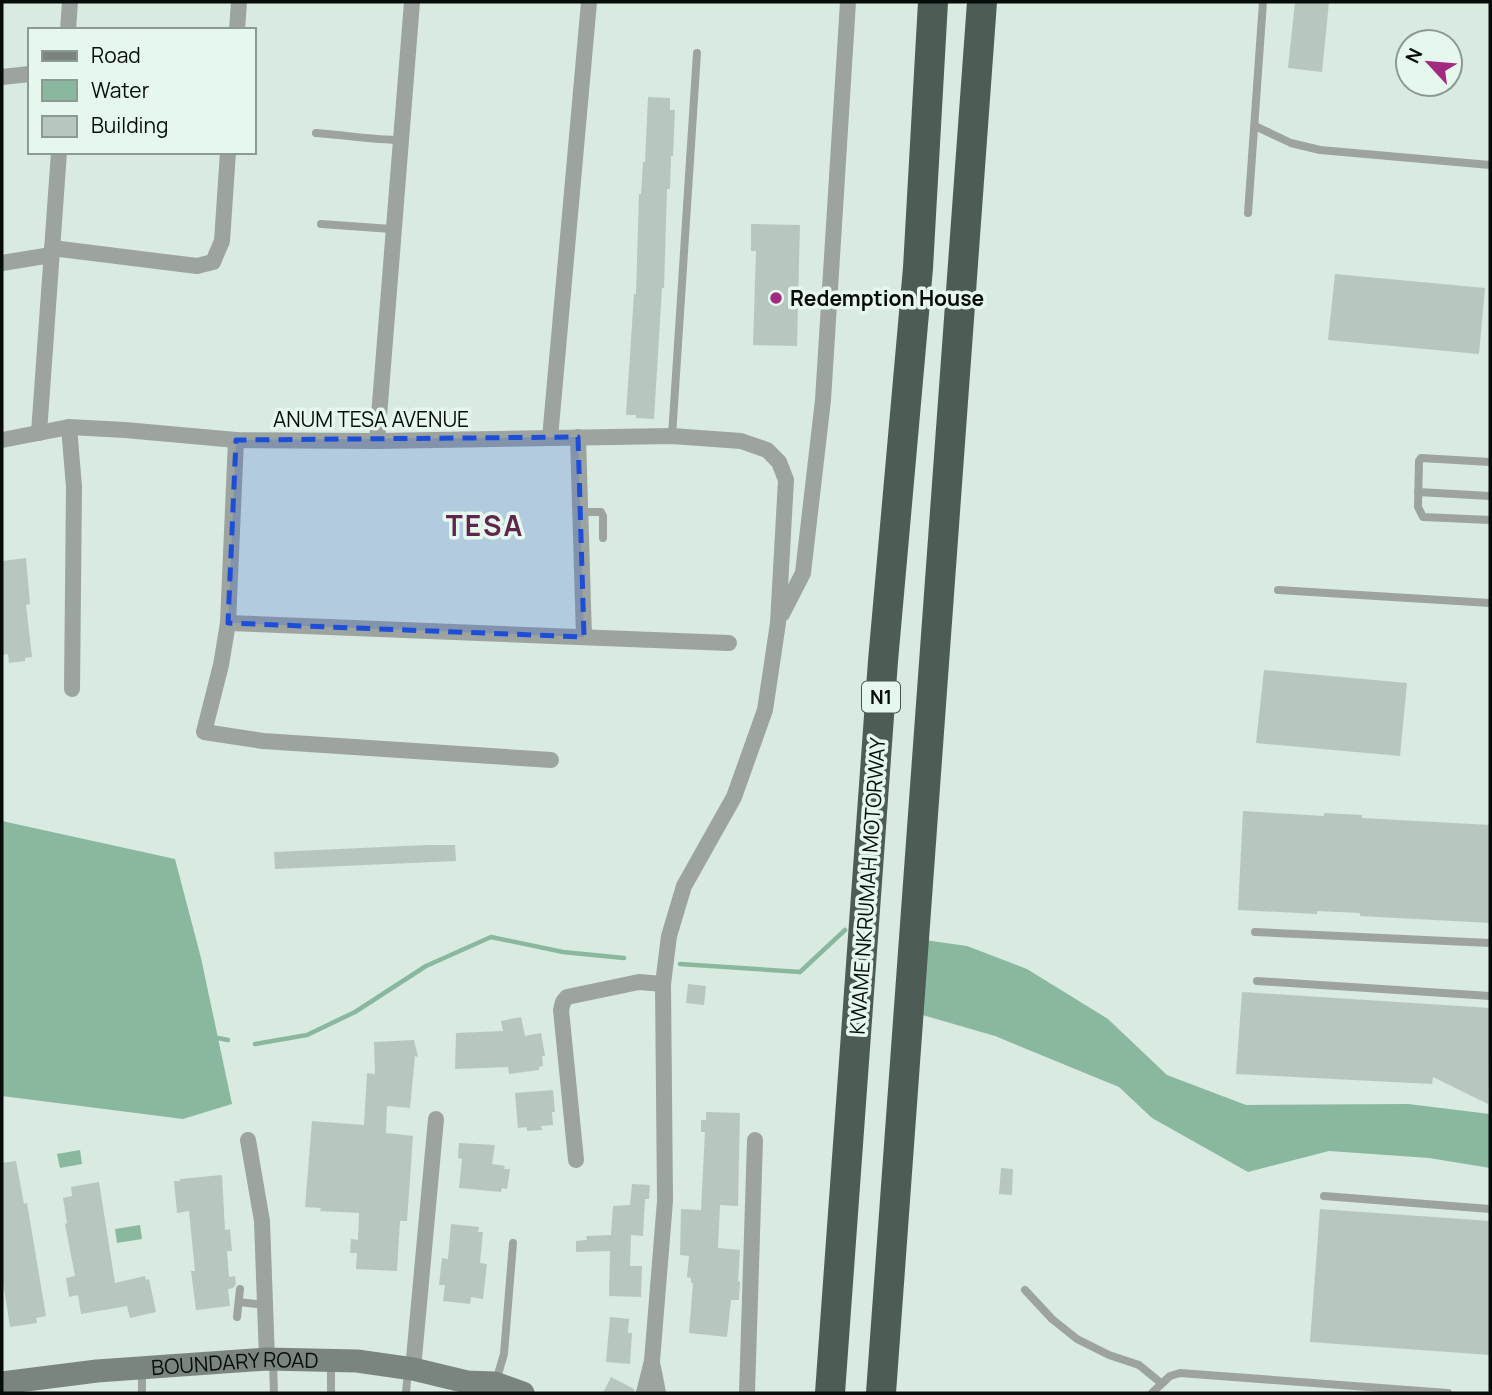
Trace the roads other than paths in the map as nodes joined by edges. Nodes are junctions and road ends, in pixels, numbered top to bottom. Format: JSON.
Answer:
{"nodes":[{"id":1,"x":70,"y":2,"type":"edge"},
{"id":2,"x":239,"y":2,"type":"edge"},
{"id":3,"x":412,"y":2,"type":"edge"},
{"id":4,"x":589,"y":2,"type":"edge"},
{"id":5,"x":848,"y":2,"type":"edge"},
{"id":6,"x":933,"y":2,"type":"edge"},
{"id":7,"x":982,"y":2,"type":"edge"},
{"id":8,"x":1263,"y":2,"type":"edge"},
{"id":9,"x":68,"y":28,"type":"edge"},
{"id":10,"x":237,"y":28,"type":"edge"},
{"id":11,"x":697,"y":53,"type":"dead end"},
{"id":12,"x":28,"y":74,"type":"edge"},
{"id":13,"x":2,"y":77,"type":"edge"},
{"id":14,"x":1255,"y":126,"type":"junction"},
{"id":15,"x":317,"y":133,"type":"dead end"},
{"id":16,"x":402,"y":140,"type":"junction"},
{"id":17,"x":59,"y":154,"type":"edge"},
{"id":18,"x":228,"y":154,"type":"edge"},
{"id":19,"x":1490,"y":166,"type":"edge"},
{"id":20,"x":1248,"y":214,"type":"dead end"},
{"id":21,"x":321,"y":224,"type":"dead end"},
{"id":22,"x":392,"y":229,"type":"junction"},
{"id":23,"x":51,"y":252,"type":"junction"},
{"id":24,"x":2,"y":263,"type":"edge"},
{"id":25,"x":69,"y":428,"type":"junction"},
{"id":26,"x":39,"y":433,"type":"junction"},
{"id":27,"x":672,"y":436,"type":"junction"},
{"id":28,"x":550,"y":438,"type":"junction"},
{"id":29,"x":578,"y":438,"type":"junction"},
{"id":30,"x":2,"y":440,"type":"edge"},
{"id":31,"x":236,"y":440,"type":"junction"},
{"id":32,"x":377,"y":441,"type":"junction"},
{"id":33,"x":1490,"y":462,"type":"edge"},
{"id":34,"x":1418,"y":492,"type":"junction"},
{"id":35,"x":1490,"y":496,"type":"edge"},
{"id":36,"x":581,"y":512,"type":"junction"},
{"id":37,"x":1490,"y":520,"type":"edge"},
{"id":38,"x":603,"y":538,"type":"dead end"},
{"id":39,"x":1278,"y":590,"type":"dead end"},
{"id":40,"x":1490,"y":603,"type":"edge"},
{"id":41,"x":228,"y":623,"type":"junction"},
{"id":42,"x":778,"y":623,"type":"junction"},
{"id":43,"x":584,"y":637,"type":"junction"},
{"id":44,"x":729,"y":643,"type":"dead end"},
{"id":45,"x":72,"y":689,"type":"dead end"},
{"id":46,"x":551,"y":760,"type":"dead end"},
{"id":47,"x":1255,"y":932,"type":"dead end"},
{"id":48,"x":1490,"y":943,"type":"edge"},
{"id":49,"x":1257,"y":981,"type":"dead end"},
{"id":50,"x":663,"y":984,"type":"junction"},
{"id":51,"x":1490,"y":996,"type":"edge"},
{"id":52,"x":436,"y":1119,"type":"dead end"},
{"id":53,"x":248,"y":1140,"type":"dead end"},
{"id":54,"x":755,"y":1140,"type":"dead end"},
{"id":55,"x":576,"y":1160,"type":"dead end"},
{"id":56,"x":1324,"y":1196,"type":"dead end"},
{"id":57,"x":1490,"y":1209,"type":"edge"},
{"id":58,"x":513,"y":1243,"type":"dead end"},
{"id":59,"x":240,"y":1289,"type":"dead end"},
{"id":60,"x":1025,"y":1290,"type":"dead end"},
{"id":61,"x":239,"y":1302,"type":"junction"},
{"id":62,"x":265,"y":1305,"type":"junction"},
{"id":63,"x":237,"y":1317,"type":"dead end"},
{"id":64,"x":270,"y":1359,"type":"junction"},
{"id":65,"x":331,"y":1360,"type":"junction"},
{"id":66,"x":652,"y":1361,"type":"junction"},
{"id":67,"x":411,"y":1368,"type":"junction"},
{"id":68,"x":142,"y":1369,"type":"junction"},
{"id":69,"x":2,"y":1383,"type":"edge"},
{"id":70,"x":1161,"y":1383,"type":"junction"},
{"id":71,"x":482,"y":1386,"type":"edge"},
{"id":72,"x":142,"y":1393,"type":"edge"},
{"id":73,"x":274,"y":1393,"type":"edge"},
{"id":74,"x":331,"y":1393,"type":"edge"},
{"id":75,"x":406,"y":1393,"type":"edge"},
{"id":76,"x":523,"y":1393,"type":"edge"},
{"id":77,"x":644,"y":1393,"type":"edge"},
{"id":78,"x":658,"y":1393,"type":"edge"},
{"id":79,"x":747,"y":1393,"type":"edge"},
{"id":80,"x":831,"y":1393,"type":"edge"},
{"id":81,"x":881,"y":1393,"type":"edge"},
{"id":82,"x":1152,"y":1393,"type":"edge"},
{"id":83,"x":1448,"y":1393,"type":"edge"}],
"edges":[{"from":1,"to":9,"type":"street"},
{"from":2,"to":10,"type":"street"},
{"from":3,"to":16,"type":"street"},
{"from":4,"to":28,"type":"street"},
{"from":5,"to":42,"type":"street"},
{"from":6,"to":80,"type":"highway","name":"KWAME NKRUMAH MOTORWAY","number":"N1"},
{"from":7,"to":81,"type":"highway","number":"N1"},
{"from":8,"to":14,"type":"lane"},
{"from":11,"to":27,"type":"lane"},
{"from":12,"to":13,"type":"street"},
{"from":14,"to":19,"type":"lane"},
{"from":14,"to":20,"type":"lane"},
{"from":15,"to":16,"type":"lane"},
{"from":16,"to":22,"type":"street"},
{"from":17,"to":23,"type":"street"},
{"from":18,"to":23,"type":"street"},
{"from":21,"to":22,"type":"lane"},
{"from":22,"to":32,"type":"street"},
{"from":23,"to":24,"type":"street"},
{"from":23,"to":26,"type":"street"},
{"from":25,"to":26,"type":"street","name":"ANUM TESA AVENUE"},
{"from":25,"to":31,"type":"street","name":"ANUM TESA AVENUE"},
{"from":25,"to":45,"type":"street"},
{"from":26,"to":30,"type":"street","name":"ANUM TESA AVENUE"},
{"from":27,"to":29,"type":"street","name":"ANUM TESA AVENUE"},
{"from":27,"to":42,"type":"street","name":"ANUM TESA AVENUE"},
{"from":28,"to":29,"type":"street","name":"ANUM TESA AVENUE"},
{"from":28,"to":32,"type":"street","name":"ANUM TESA AVENUE"},
{"from":29,"to":36,"type":"street"},
{"from":31,"to":32,"type":"street","name":"ANUM TESA AVENUE"},
{"from":31,"to":41,"type":"street"},
{"from":33,"to":34,"type":"lane"},
{"from":34,"to":35,"type":"lane"},
{"from":34,"to":37,"type":"lane"},
{"from":36,"to":38,"type":"lane"},
{"from":36,"to":43,"type":"street"},
{"from":39,"to":40,"type":"lane"},
{"from":41,"to":43,"type":"street"},
{"from":41,"to":46,"type":"street"},
{"from":42,"to":50,"type":"street"},
{"from":43,"to":44,"type":"street"},
{"from":47,"to":48,"type":"lane"},
{"from":49,"to":51,"type":"lane"},
{"from":50,"to":55,"type":"street"},
{"from":50,"to":66,"type":"street"},
{"from":52,"to":67,"type":"street"},
{"from":53,"to":62,"type":"street"},
{"from":54,"to":79,"type":"street"},
{"from":56,"to":57,"type":"lane"},
{"from":58,"to":71,"type":"lane"},
{"from":59,"to":61,"type":"lane"},
{"from":60,"to":70,"type":"lane"},
{"from":61,"to":62,"type":"lane"},
{"from":61,"to":63,"type":"lane"},
{"from":62,"to":64,"type":"street"},
{"from":64,"to":65,"type":"main road","name":"BOUNDARY ROAD"},
{"from":64,"to":68,"type":"main road","name":"BOUNDARY ROAD"},
{"from":64,"to":73,"type":"lane"},
{"from":65,"to":67,"type":"main road","name":"BOUNDARY ROAD"},
{"from":65,"to":74,"type":"lane"},
{"from":66,"to":77,"type":"street"},
{"from":66,"to":78,"type":"street"},
{"from":67,"to":71,"type":"main road","name":"BOUNDARY ROAD"},
{"from":67,"to":75,"type":"lane"},
{"from":68,"to":69,"type":"main road","name":"BOUNDARY ROAD"},
{"from":68,"to":72,"type":"lane"},
{"from":70,"to":82,"type":"lane"},
{"from":70,"to":83,"type":"lane"},
{"from":71,"to":76,"type":"main road","name":"BOUNDARY ROAD"}]}
